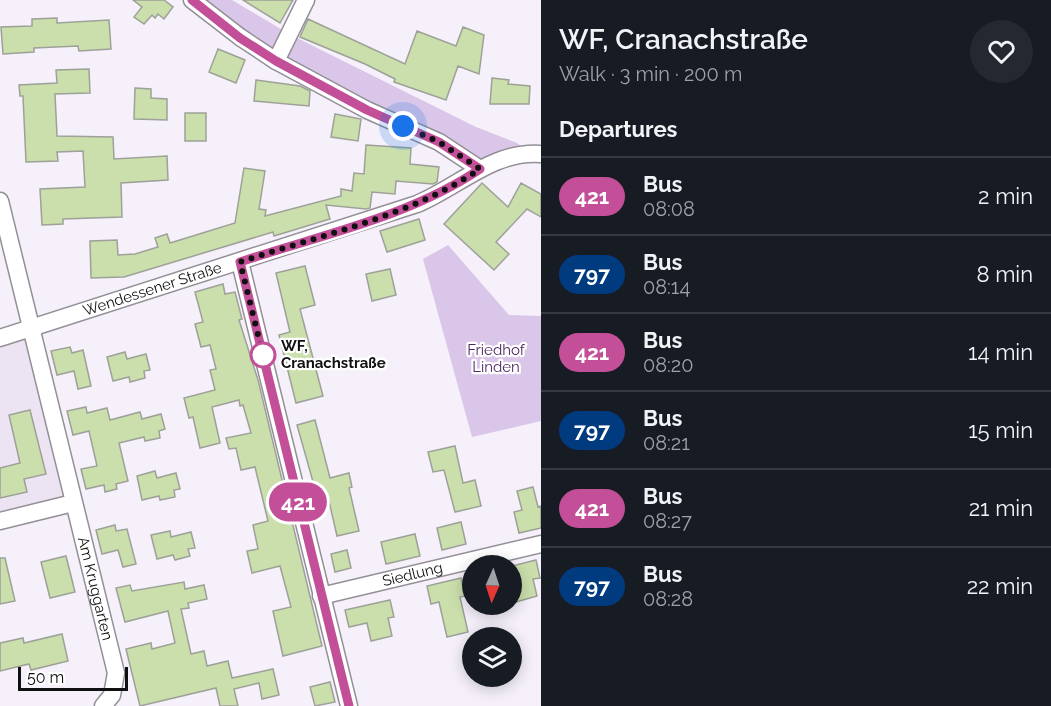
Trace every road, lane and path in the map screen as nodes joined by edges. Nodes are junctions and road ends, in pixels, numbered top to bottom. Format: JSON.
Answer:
{"nodes":[{"id":1,"x":192,"y":0,"type":"edge"},
{"id":2,"x":306,"y":0,"type":"edge"},
{"id":3,"x":276,"y":61,"type":"junction"},
{"id":4,"x":541,"y":154,"type":"edge"},
{"id":5,"x":480,"y":169,"type":"junction"},
{"id":6,"x":0,"y":201,"type":"edge"},
{"id":7,"x":240,"y":262,"type":"junction"},
{"id":8,"x":32,"y":327,"type":"junction"},
{"id":9,"x":0,"y":338,"type":"edge"},
{"id":10,"x":74,"y":503,"type":"junction"},
{"id":11,"x":0,"y":521,"type":"edge"},
{"id":12,"x":541,"y":544,"type":"edge"},
{"id":13,"x":321,"y":596,"type":"junction"},
{"id":14,"x":103,"y":706,"type":"edge"},
{"id":15,"x":349,"y":706,"type":"edge"}],
"edges":[{"from":1,"to":3,"type":"street"},
{"from":2,"to":3,"type":"street"},
{"from":3,"to":5,"type":"street"},
{"from":4,"to":5,"type":"street","name":"Wendessener Straße"},
{"from":5,"to":7,"type":"street","name":"Wendessener Straße"},
{"from":6,"to":8,"type":"street","name":"Am Kruggarten"},
{"from":7,"to":8,"type":"street","name":"Wendessener Straße"},
{"from":7,"to":13,"type":"street"},
{"from":8,"to":9,"type":"street","name":"Wendessener Straße"},
{"from":8,"to":10,"type":"street","name":"Am Kruggarten"},
{"from":10,"to":11,"type":"street"},
{"from":10,"to":14,"type":"street","name":"Am Kruggarten"},
{"from":12,"to":13,"type":"street","name":"Siedlung"},
{"from":13,"to":15,"type":"street"}]}
